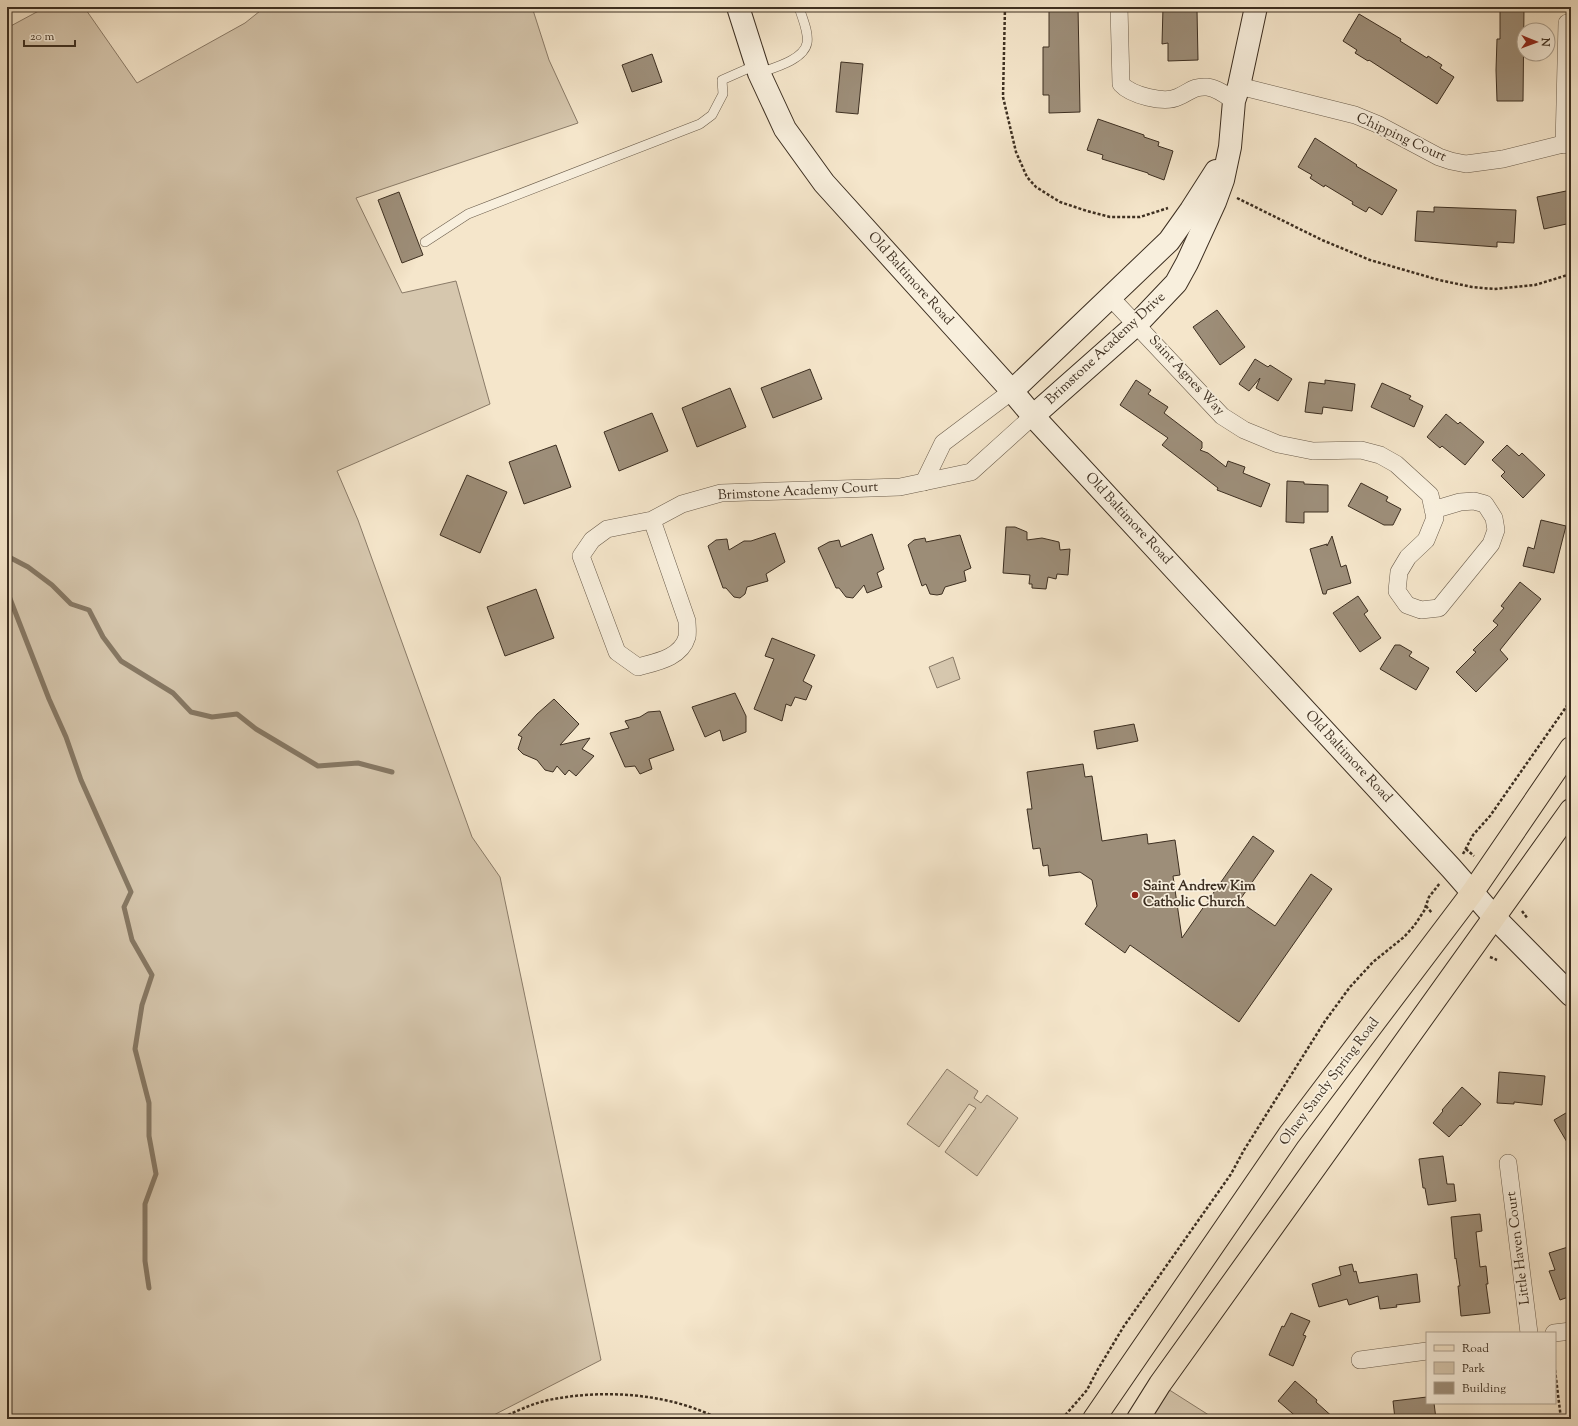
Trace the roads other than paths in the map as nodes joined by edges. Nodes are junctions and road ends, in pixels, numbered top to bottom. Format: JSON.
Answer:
{"nodes":[{"id":1,"x":738,"y":7,"type":"edge"},
{"id":2,"x":799,"y":7,"type":"edge"},
{"id":3,"x":1119,"y":7,"type":"edge"},
{"id":4,"x":1256,"y":7,"type":"edge"},
{"id":5,"x":1571,"y":23,"type":"edge"},
{"id":6,"x":758,"y":69,"type":"junction"},
{"id":7,"x":1236,"y":94,"type":"junction"},
{"id":8,"x":1567,"y":143,"type":"edge"},
{"id":9,"x":1230,"y":147,"type":"junction"},
{"id":10,"x":425,"y":242,"type":"dead end"},
{"id":11,"x":1111,"y":298,"type":"junction"},
{"id":12,"x":1137,"y":324,"type":"junction"},
{"id":13,"x":1012,"y":391,"type":"junction"},
{"id":14,"x":1033,"y":416,"type":"junction"},
{"id":15,"x":924,"y":482,"type":"junction"},
{"id":16,"x":1433,"y":510,"type":"junction"},
{"id":17,"x":652,"y":520,"type":"junction"},
{"id":18,"x":1571,"y":748,"type":"edge"},
{"id":19,"x":1571,"y":810,"type":"edge"},
{"id":20,"x":1472,"y":893,"type":"junction"},
{"id":21,"x":1494,"y":917,"type":"junction"},
{"id":22,"x":1571,"y":995,"type":"edge"},
{"id":23,"x":1508,"y":1163,"type":"dead end"},
{"id":24,"x":1571,"y":1331,"type":"edge"},
{"id":25,"x":1529,"y":1332,"type":"edge"},
{"id":26,"x":1556,"y":1333,"type":"edge"},
{"id":27,"x":1426,"y":1351,"type":"edge"},
{"id":28,"x":1360,"y":1360,"type":"dead end"},
{"id":29,"x":1094,"y":1419,"type":"edge"},
{"id":30,"x":1138,"y":1419,"type":"edge"}],
"edges":[{"from":1,"to":6,"type":"street","name":"Old Baltimore Road"},
{"from":2,"to":6,"type":"lane"},
{"from":3,"to":7,"type":"street","name":"Chipping Court"},
{"from":4,"to":7,"type":"street","name":"Brimstone Academy Drive"},
{"from":5,"to":8,"type":"street","name":"Chipping Court"},
{"from":6,"to":10,"type":"lane"},
{"from":6,"to":13,"type":"street","name":"Old Baltimore Road"},
{"from":7,"to":8,"type":"street","name":"Chipping Court"},
{"from":7,"to":9,"type":"street","name":"Brimstone Academy Drive"},
{"from":9,"to":11,"type":"street","name":"Brimstone Academy Drive"},
{"from":9,"to":12,"type":"street","name":"Brimstone Academy Drive"},
{"from":11,"to":12,"type":"street","name":"Saint Agnes Way"},
{"from":11,"to":13,"type":"street","name":"Brimstone Academy Drive"},
{"from":12,"to":14,"type":"street","name":"Brimstone Academy Drive"},
{"from":12,"to":16,"type":"street","name":"Saint Agnes Way"},
{"from":13,"to":14,"type":"street","name":"Old Baltimore Road"},
{"from":13,"to":15,"type":"street"},
{"from":14,"to":15,"type":"street","name":"Brimstone Academy Court"},
{"from":14,"to":20,"type":"street","name":"Old Baltimore Road"},
{"from":15,"to":17,"type":"street","name":"Brimstone Academy Court"},
{"from":16,"to":16,"type":"street","name":"Saint Agnes Way"},
{"from":17,"to":17,"type":"street","name":"Brimstone Academy Court"},
{"from":18,"to":20,"type":"main road","name":"Olney Sandy Spring Road"},
{"from":19,"to":21,"type":"main road"},
{"from":20,"to":21,"type":"street","name":"Old Baltimore Road"},
{"from":20,"to":29,"type":"main road","name":"Olney Sandy Spring Road"},
{"from":21,"to":22,"type":"street","name":"Old Baltimore Road"},
{"from":21,"to":30,"type":"main road"},
{"from":23,"to":25,"type":"street","name":"Little Haven Court"},
{"from":24,"to":26,"type":"street"},
{"from":27,"to":28,"type":"street"}]}
